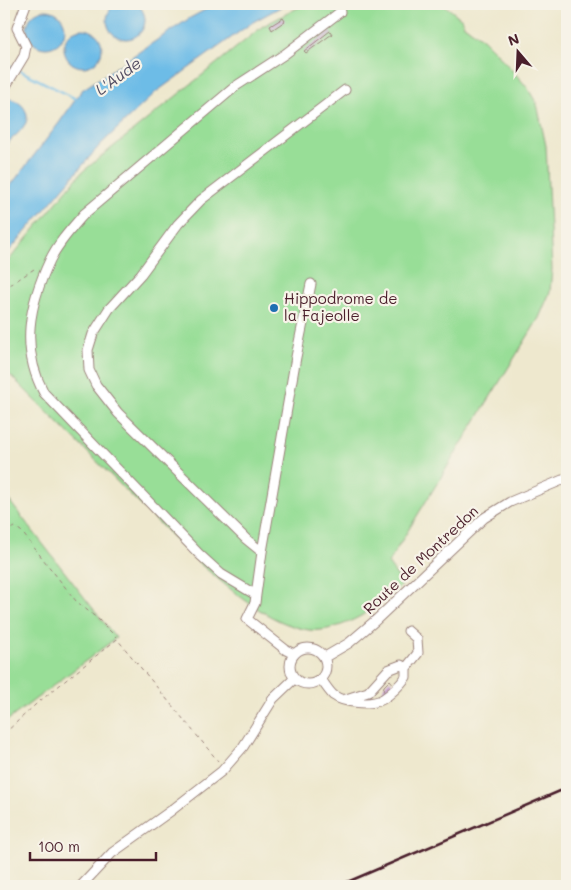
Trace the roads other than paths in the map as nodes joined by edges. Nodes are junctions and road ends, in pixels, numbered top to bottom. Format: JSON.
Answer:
{"nodes":[{"id":1,"x":26,"y":4,"type":"edge"},
{"id":2,"x":340,"y":12,"type":"road end"},
{"id":3,"x":5,"y":87,"type":"edge"},
{"id":4,"x":345,"y":90,"type":"dead end"},
{"id":5,"x":311,"y":284,"type":"dead end"},
{"id":6,"x":567,"y":478,"type":"edge"},
{"id":7,"x":262,"y":552,"type":"junction"},
{"id":8,"x":256,"y":595,"type":"junction"},
{"id":9,"x":408,"y":631,"type":"dead end"},
{"id":10,"x":294,"y":654,"type":"junction"},
{"id":11,"x":325,"y":657,"type":"junction"},
{"id":12,"x":406,"y":668,"type":"junction"},
{"id":13,"x":295,"y":678,"type":"junction"},
{"id":14,"x":321,"y":679,"type":"junction"},
{"id":15,"x":346,"y":699,"type":"junction"},
{"id":16,"x":81,"y":886,"type":"edge"}],
"edges":[{"from":1,"to":3,"type":"street"},
{"from":2,"to":8,"type":"street"},
{"from":4,"to":7,"type":"street"},
{"from":5,"to":7,"type":"street"},
{"from":6,"to":11,"type":"street","name":"Route de Montredon"},
{"from":7,"to":8,"type":"street"},
{"from":8,"to":10,"type":"street"},
{"from":9,"to":12,"type":"street"},
{"from":10,"to":11,"type":"street"},
{"from":10,"to":13,"type":"street"},
{"from":11,"to":14,"type":"street"},
{"from":12,"to":15,"type":"street"},
{"from":12,"to":15,"type":"street"},
{"from":13,"to":14,"type":"street"},
{"from":13,"to":16,"type":"street"},
{"from":14,"to":15,"type":"street"}]}
